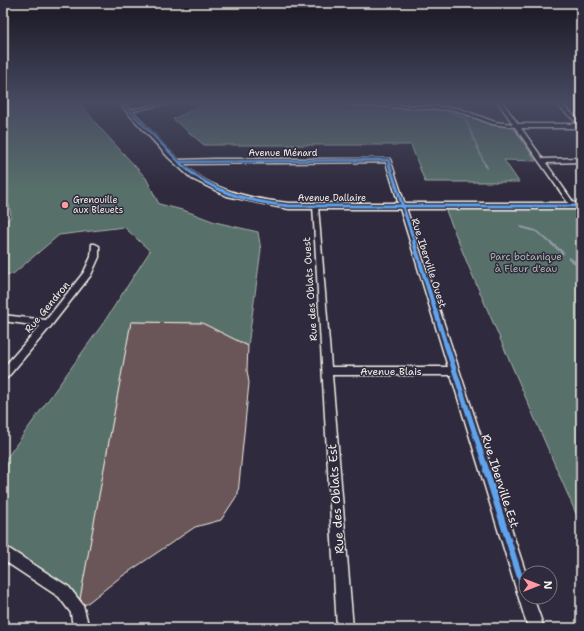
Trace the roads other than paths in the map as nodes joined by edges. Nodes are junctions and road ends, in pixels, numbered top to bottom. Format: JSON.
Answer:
{"nodes":[{"id":1,"x":149,"y":131,"type":"edge"},
{"id":2,"x":522,"y":131,"type":"edge"},
{"id":3,"x":388,"y":160,"type":"joint"},
{"id":4,"x":581,"y":160,"type":"edge"},
{"id":5,"x":542,"y":161,"type":"junction"},
{"id":6,"x":179,"y":162,"type":"junction"},
{"id":7,"x":315,"y":206,"type":"junction"},
{"id":8,"x":403,"y":206,"type":"junction"},
{"id":9,"x":577,"y":206,"type":"edge"},
{"id":10,"x":95,"y":246,"type":"dead end"},
{"id":11,"x":3,"y":318,"type":"edge"},
{"id":12,"x":48,"y":324,"type":"junction"},
{"id":13,"x":327,"y":371,"type":"junction"},
{"id":14,"x":455,"y":371,"type":"junction"},
{"id":15,"x":3,"y":375,"type":"edge"},
{"id":16,"x":3,"y":552,"type":"edge"},
{"id":17,"x":518,"y":572,"type":"edge"},
{"id":18,"x":529,"y":605,"type":"edge"},
{"id":19,"x":81,"y":628,"type":"edge"},
{"id":20,"x":345,"y":628,"type":"edge"},
{"id":21,"x":536,"y":628,"type":"edge"}],
"edges":[{"from":1,"to":6,"type":"street","name":"Avenue Dallaire"},
{"from":2,"to":5,"type":"street"},
{"from":3,"to":6,"type":"street","name":"Avenue Ménard"},
{"from":3,"to":8,"type":"street","name":"Rue Iberville Ouest"},
{"from":4,"to":5,"type":"street"},
{"from":5,"to":9,"type":"street"},
{"from":6,"to":7,"type":"street","name":"Avenue Dallaire"},
{"from":7,"to":8,"type":"street","name":"Avenue Dallaire"},
{"from":7,"to":13,"type":"street","name":"Rue des Oblats Ouest"},
{"from":8,"to":9,"type":"street","name":"Avenue Dallaire"},
{"from":8,"to":14,"type":"street","name":"Rue Iberville Ouest"},
{"from":10,"to":12,"type":"street","name":"Rue Gendron"},
{"from":11,"to":12,"type":"street"},
{"from":12,"to":15,"type":"street","name":"Rue Gendron"},
{"from":13,"to":14,"type":"street","name":"Avenue Blais"},
{"from":13,"to":20,"type":"street","name":"Rue des Oblats Est"},
{"from":14,"to":17,"type":"street","name":"Rue Iberville Est"},
{"from":16,"to":19,"type":"street"},
{"from":18,"to":21,"type":"street","name":"Rue Iberville Est"}]}
